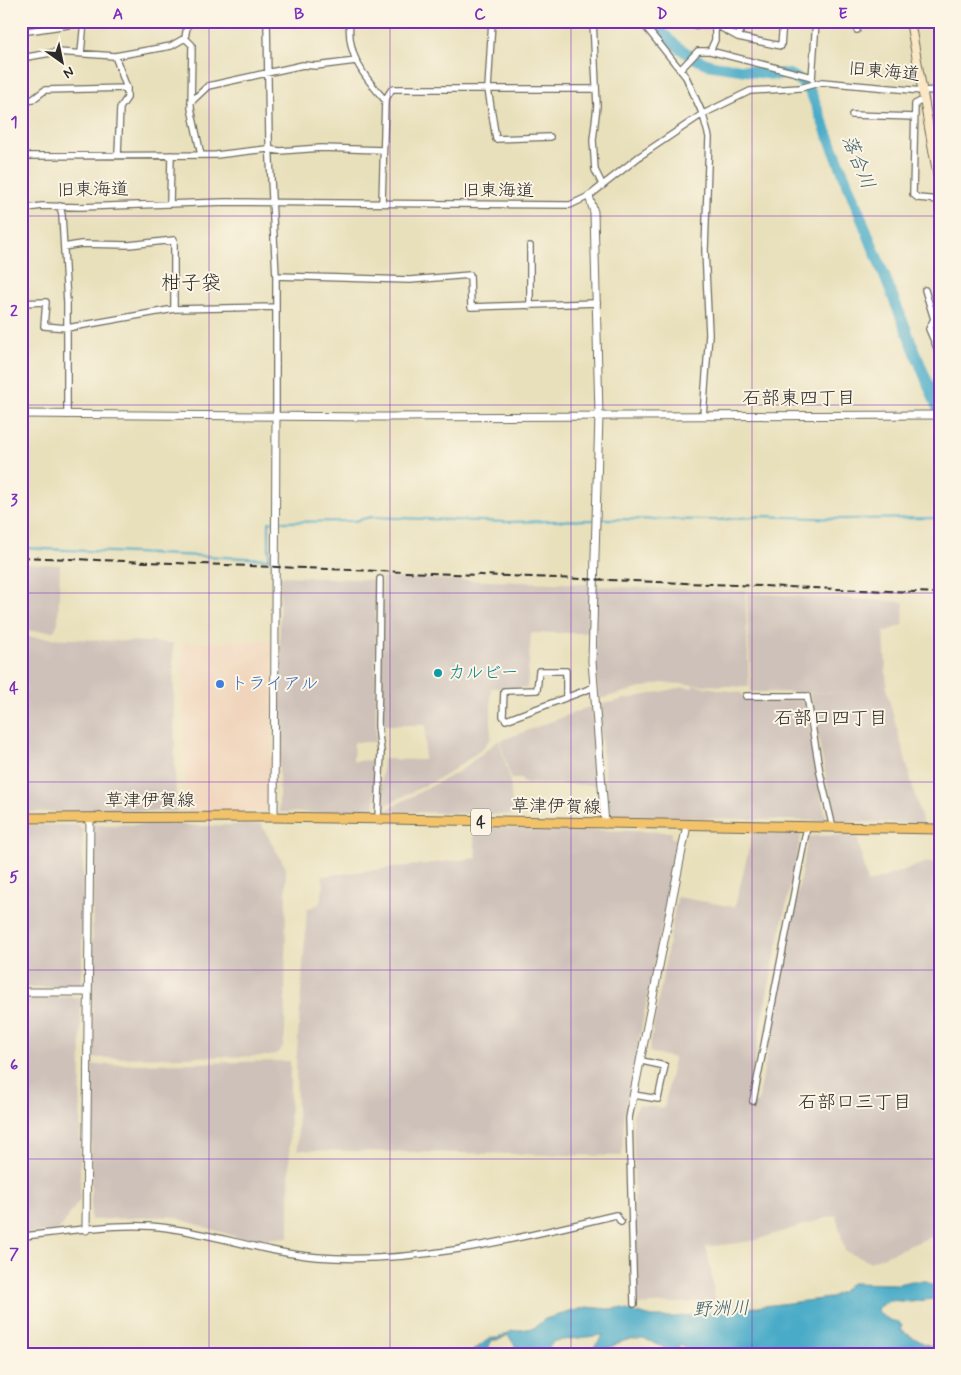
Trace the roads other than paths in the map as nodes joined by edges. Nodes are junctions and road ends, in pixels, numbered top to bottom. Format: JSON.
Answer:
{"nodes":[{"id":1,"x":95,"y":21,"type":"edge"},
{"id":2,"x":188,"y":21,"type":"edge"},
{"id":3,"x":267,"y":21,"type":"edge"},
{"id":4,"x":350,"y":21,"type":"edge"},
{"id":5,"x":492,"y":21,"type":"edge"},
{"id":6,"x":593,"y":21,"type":"edge"},
{"id":7,"x":641,"y":21,"type":"edge"},
{"id":8,"x":676,"y":21,"type":"edge"},
{"id":9,"x":744,"y":21,"type":"edge"},
{"id":10,"x":783,"y":21,"type":"edge"},
{"id":11,"x":802,"y":21,"type":"edge"},
{"id":12,"x":858,"y":21,"type":"edge"},
{"id":13,"x":910,"y":21,"type":"edge"},
{"id":14,"x":933,"y":21,"type":"edge"},
{"id":15,"x":84,"y":22,"type":"edge"},
{"id":16,"x":816,"y":22,"type":"edge"},
{"id":17,"x":940,"y":22,"type":"edge"},
{"id":18,"x":716,"y":24,"type":"edge"},
{"id":19,"x":857,"y":30,"type":"dead end"},
{"id":20,"x":21,"y":32,"type":"edge"},
{"id":21,"x":738,"y":37,"type":"junction"},
{"id":22,"x":185,"y":38,"type":"junction"},
{"id":23,"x":710,"y":51,"type":"junction"},
{"id":24,"x":81,"y":54,"type":"junction"},
{"id":25,"x":115,"y":56,"type":"junction"},
{"id":26,"x":21,"y":58,"type":"edge"},
{"id":27,"x":356,"y":61,"type":"junction"},
{"id":28,"x":681,"y":69,"type":"junction"},
{"id":29,"x":269,"y":71,"type":"junction"},
{"id":30,"x":812,"y":77,"type":"junction"},
{"id":31,"x":813,"y":84,"type":"junction"},
{"id":32,"x":127,"y":88,"type":"junction"},
{"id":33,"x":488,"y":89,"type":"junction"},
{"id":34,"x":595,"y":89,"type":"junction"},
{"id":35,"x":940,"y":90,"type":"edge"},
{"id":36,"x":922,"y":91,"type":"junction"},
{"id":37,"x":385,"y":100,"type":"junction"},
{"id":38,"x":923,"y":100,"type":"junction"},
{"id":39,"x":21,"y":102,"type":"edge"},
{"id":40,"x":191,"y":102,"type":"junction"},
{"id":41,"x":703,"y":115,"type":"junction"},
{"id":42,"x":852,"y":115,"type":"dead end"},
{"id":43,"x":914,"y":117,"type":"junction"},
{"id":44,"x":550,"y":137,"type":"dead end"},
{"id":45,"x":269,"y":149,"type":"junction"},
{"id":46,"x":382,"y":150,"type":"junction"},
{"id":47,"x":118,"y":154,"type":"junction"},
{"id":48,"x":171,"y":155,"type":"junction"},
{"id":49,"x":21,"y":156,"type":"edge"},
{"id":50,"x":201,"y":156,"type":"junction"},
{"id":51,"x":602,"y":184,"type":"junction"},
{"id":52,"x":940,"y":189,"type":"edge"},
{"id":53,"x":589,"y":196,"type":"junction"},
{"id":54,"x":940,"y":200,"type":"edge"},
{"id":55,"x":273,"y":202,"type":"junction"},
{"id":56,"x":382,"y":203,"type":"junction"},
{"id":57,"x":170,"y":204,"type":"junction"},
{"id":58,"x":60,"y":206,"type":"junction"},
{"id":59,"x":21,"y":209,"type":"edge"},
{"id":60,"x":530,"y":246,"type":"dead end"},
{"id":61,"x":64,"y":247,"type":"junction"},
{"id":62,"x":276,"y":276,"type":"junction"},
{"id":63,"x":925,"y":290,"type":"dead end"},
{"id":64,"x":21,"y":303,"type":"edge"},
{"id":65,"x":597,"y":303,"type":"junction"},
{"id":66,"x":530,"y":306,"type":"junction"},
{"id":67,"x":276,"y":307,"type":"junction"},
{"id":68,"x":174,"y":308,"type":"junction"},
{"id":69,"x":67,"y":328,"type":"junction"},
{"id":70,"x":940,"y":355,"type":"edge"},
{"id":71,"x":21,"y":414,"type":"edge"},
{"id":72,"x":67,"y":415,"type":"junction"},
{"id":73,"x":599,"y":415,"type":"junction"},
{"id":74,"x":937,"y":415,"type":"edge"},
{"id":75,"x":276,"y":416,"type":"junction"},
{"id":76,"x":703,"y":416,"type":"junction"},
{"id":77,"x":380,"y":579,"type":"dead end"},
{"id":78,"x":594,"y":686,"type":"junction"},
{"id":79,"x":746,"y":696,"type":"dead end"},
{"id":80,"x":566,"y":697,"type":"junction"},
{"id":81,"x":274,"y":817,"type":"junction"},
{"id":82,"x":21,"y":818,"type":"edge"},
{"id":83,"x":90,"y":818,"type":"junction"},
{"id":84,"x":378,"y":819,"type":"junction"},
{"id":85,"x":604,"y":824,"type":"junction"},
{"id":86,"x":687,"y":825,"type":"junction"},
{"id":87,"x":807,"y":827,"type":"junction"},
{"id":88,"x":833,"y":828,"type":"junction"},
{"id":89,"x":940,"y":829,"type":"edge"},
{"id":90,"x":21,"y":992,"type":"edge"},
{"id":91,"x":87,"y":992,"type":"junction"},
{"id":92,"x":642,"y":1061,"type":"junction"},
{"id":93,"x":633,"y":1099,"type":"junction"},
{"id":94,"x":753,"y":1102,"type":"dead end"},
{"id":95,"x":621,"y":1222,"type":"dead end"},
{"id":96,"x":86,"y":1230,"type":"junction"},
{"id":97,"x":21,"y":1236,"type":"edge"},
{"id":98,"x":634,"y":1304,"type":"dead end"}],
"edges":[{"from":1,"to":15,"type":"street"},
{"from":2,"to":22,"type":"street"},
{"from":3,"to":29,"type":"street"},
{"from":4,"to":27,"type":"street"},
{"from":5,"to":33,"type":"street"},
{"from":6,"to":34,"type":"street"},
{"from":7,"to":28,"type":"street"},
{"from":8,"to":18,"type":"street"},
{"from":9,"to":21,"type":"street"},
{"from":10,"to":21,"type":"street"},
{"from":11,"to":16,"type":"street"},
{"from":12,"to":19,"type":"street"},
{"from":13,"to":36,"type":"main road"},
{"from":14,"to":17,"type":"street"},
{"from":15,"to":20,"type":"street"},
{"from":15,"to":24,"type":"street"},
{"from":16,"to":30,"type":"street"},
{"from":18,"to":21,"type":"street"},
{"from":18,"to":23,"type":"street"},
{"from":22,"to":25,"type":"street"},
{"from":22,"to":40,"type":"street"},
{"from":23,"to":28,"type":"street"},
{"from":23,"to":30,"type":"street"},
{"from":24,"to":25,"type":"street"},
{"from":24,"to":26,"type":"street"},
{"from":25,"to":32,"type":"street"},
{"from":27,"to":29,"type":"street"},
{"from":27,"to":37,"type":"street"},
{"from":28,"to":41,"type":"street"},
{"from":29,"to":40,"type":"street"},
{"from":29,"to":45,"type":"street"},
{"from":30,"to":31,"type":"street"},
{"from":31,"to":36,"type":"street","name":"旧東海道"},
{"from":31,"to":41,"type":"street","name":"旧東海道"},
{"from":32,"to":39,"type":"street"},
{"from":32,"to":47,"type":"street"},
{"from":33,"to":34,"type":"street"},
{"from":33,"to":37,"type":"street"},
{"from":33,"to":44,"type":"street"},
{"from":34,"to":51,"type":"street"},
{"from":35,"to":36,"type":"street","name":"旧東海道"},
{"from":36,"to":38,"type":"main road"},
{"from":37,"to":46,"type":"street"},
{"from":38,"to":43,"type":"street"},
{"from":38,"to":52,"type":"main road"},
{"from":40,"to":50,"type":"street"},
{"from":41,"to":51,"type":"street","name":"旧東海道"},
{"from":41,"to":76,"type":"street"},
{"from":42,"to":43,"type":"street"},
{"from":43,"to":54,"type":"street"},
{"from":45,"to":46,"type":"street"},
{"from":45,"to":50,"type":"street"},
{"from":45,"to":55,"type":"street"},
{"from":46,"to":56,"type":"street"},
{"from":47,"to":48,"type":"street"},
{"from":47,"to":49,"type":"street"},
{"from":48,"to":50,"type":"street"},
{"from":48,"to":57,"type":"street"},
{"from":51,"to":53,"type":"street","name":"旧東海道"},
{"from":53,"to":56,"type":"street","name":"旧東海道"},
{"from":53,"to":65,"type":"street"},
{"from":55,"to":56,"type":"street","name":"旧東海道"},
{"from":55,"to":57,"type":"street","name":"旧東海道"},
{"from":55,"to":62,"type":"street"},
{"from":57,"to":58,"type":"street","name":"旧東海道"},
{"from":58,"to":59,"type":"street","name":"旧東海道"},
{"from":58,"to":61,"type":"street"},
{"from":60,"to":66,"type":"street"},
{"from":61,"to":68,"type":"street"},
{"from":61,"to":69,"type":"street"},
{"from":62,"to":66,"type":"street"},
{"from":62,"to":67,"type":"street"},
{"from":63,"to":70,"type":"street"},
{"from":64,"to":69,"type":"street"},
{"from":65,"to":66,"type":"street"},
{"from":65,"to":73,"type":"street"},
{"from":67,"to":68,"type":"street"},
{"from":67,"to":75,"type":"street"},
{"from":68,"to":69,"type":"street"},
{"from":69,"to":72,"type":"street"},
{"from":71,"to":72,"type":"street"},
{"from":72,"to":75,"type":"street"},
{"from":73,"to":75,"type":"street"},
{"from":73,"to":76,"type":"street"},
{"from":73,"to":78,"type":"street"},
{"from":74,"to":76,"type":"street"},
{"from":75,"to":81,"type":"street"},
{"from":77,"to":84,"type":"street"},
{"from":78,"to":80,"type":"street"},
{"from":78,"to":85,"type":"street"},
{"from":79,"to":88,"type":"street"},
{"from":80,"to":80,"type":"street"},
{"from":81,"to":83,"type":"main road","name":"草津伊賀線","number":"4"},
{"from":81,"to":84,"type":"main road","name":"草津伊賀線","number":"4"},
{"from":82,"to":83,"type":"main road","name":"草津伊賀線","number":"4"},
{"from":83,"to":91,"type":"street"},
{"from":84,"to":85,"type":"main road","name":"草津伊賀線","number":"4"},
{"from":85,"to":86,"type":"main road","name":"草津伊賀線","number":"4"},
{"from":86,"to":87,"type":"main road","name":"草津伊賀線","number":"4"},
{"from":86,"to":92,"type":"street"},
{"from":87,"to":88,"type":"main road","name":"草津伊賀線","number":"4"},
{"from":87,"to":94,"type":"street"},
{"from":88,"to":89,"type":"main road","name":"草津伊賀線","number":"4"},
{"from":90,"to":91,"type":"street"},
{"from":91,"to":96,"type":"street"},
{"from":92,"to":93,"type":"street"},
{"from":92,"to":93,"type":"street"},
{"from":93,"to":98,"type":"street"},
{"from":95,"to":96,"type":"street"},
{"from":96,"to":97,"type":"street"}]}
